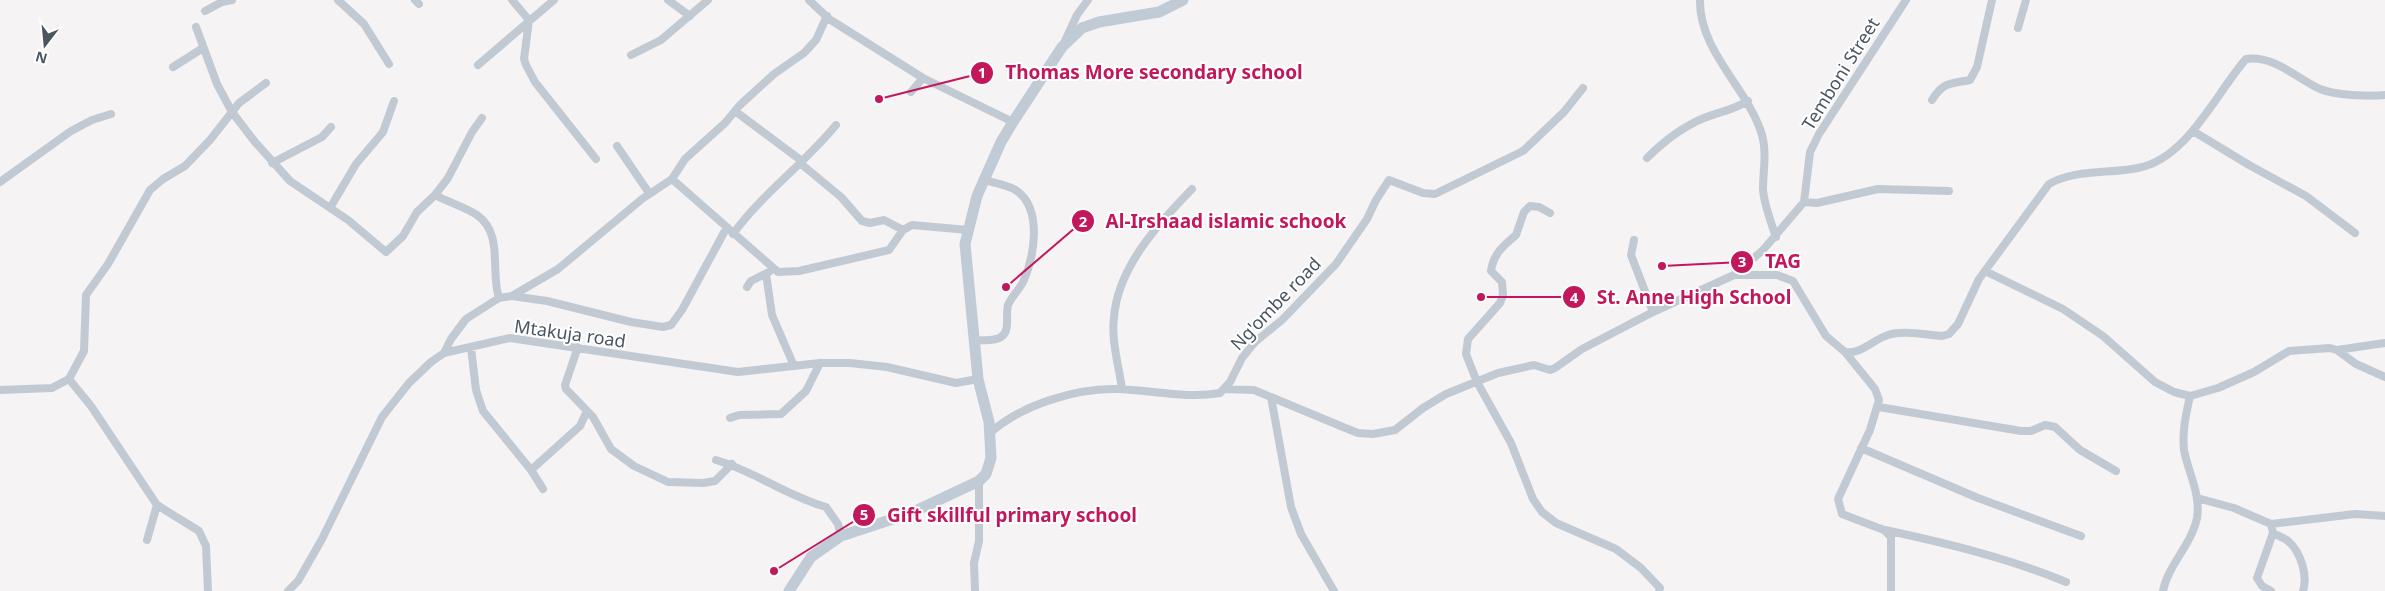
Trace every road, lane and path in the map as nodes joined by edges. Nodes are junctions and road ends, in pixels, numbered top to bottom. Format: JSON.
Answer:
{"nodes":[{"id":1,"x":232,"y":0,"type":"edge"},
{"id":2,"x":338,"y":0,"type":"edge"},
{"id":3,"x":512,"y":0,"type":"edge"},
{"id":4,"x":554,"y":0,"type":"edge"},
{"id":5,"x":668,"y":0,"type":"edge"},
{"id":6,"x":708,"y":0,"type":"edge"},
{"id":7,"x":809,"y":0,"type":"edge"},
{"id":8,"x":1088,"y":0,"type":"edge"},
{"id":9,"x":1183,"y":0,"type":"edge"},
{"id":10,"x":1700,"y":0,"type":"edge"},
{"id":11,"x":1906,"y":0,"type":"edge"},
{"id":12,"x":1992,"y":0,"type":"edge"},
{"id":13,"x":2026,"y":0,"type":"edge"},
{"id":14,"x":222,"y":1,"type":"edge"},
{"id":15,"x":205,"y":11,"type":"dead end"},
{"id":16,"x":690,"y":16,"type":"junction"},
{"id":17,"x":827,"y":16,"type":"junction"},
{"id":18,"x":529,"y":20,"type":"junction"},
{"id":19,"x":196,"y":27,"type":"dead end"},
{"id":20,"x":2018,"y":28,"type":"dead end"},
{"id":21,"x":1062,"y":47,"type":"junction"},
{"id":22,"x":203,"y":48,"type":"junction"},
{"id":23,"x":631,"y":55,"type":"dead end"},
{"id":24,"x":390,"y":64,"type":"dead end"},
{"id":25,"x":478,"y":65,"type":"dead end"},
{"id":26,"x":172,"y":67,"type":"dead end"},
{"id":27,"x":923,"y":78,"type":"junction"},
{"id":28,"x":266,"y":83,"type":"dead end"},
{"id":29,"x":1583,"y":88,"type":"dead end"},
{"id":30,"x":911,"y":92,"type":"dead end"},
{"id":31,"x":2385,"y":95,"type":"edge"},
{"id":32,"x":1932,"y":100,"type":"dead end"},
{"id":33,"x":394,"y":101,"type":"dead end"},
{"id":34,"x":1748,"y":101,"type":"junction"},
{"id":35,"x":736,"y":111,"type":"junction"},
{"id":36,"x":232,"y":112,"type":"junction"},
{"id":37,"x":111,"y":114,"type":"dead end"},
{"id":38,"x":482,"y":118,"type":"dead end"},
{"id":39,"x":1013,"y":122,"type":"junction"},
{"id":40,"x":836,"y":126,"type":"dead end"},
{"id":41,"x":331,"y":127,"type":"dead end"},
{"id":42,"x":2193,"y":131,"type":"junction"},
{"id":43,"x":617,"y":146,"type":"dead end"},
{"id":44,"x":1647,"y":158,"type":"dead end"},
{"id":45,"x":596,"y":159,"type":"dead end"},
{"id":46,"x":801,"y":162,"type":"junction"},
{"id":47,"x":272,"y":163,"type":"junction"},
{"id":48,"x":672,"y":179,"type":"junction"},
{"id":49,"x":984,"y":180,"type":"junction"},
{"id":50,"x":0,"y":182,"type":"edge"},
{"id":51,"x":1192,"y":189,"type":"dead end"},
{"id":52,"x":1949,"y":191,"type":"dead end"},
{"id":53,"x":649,"y":193,"type":"junction"},
{"id":54,"x":435,"y":195,"type":"junction"},
{"id":55,"x":1804,"y":202,"type":"junction"},
{"id":56,"x":330,"y":208,"type":"junction"},
{"id":57,"x":1550,"y":213,"type":"dead end"},
{"id":58,"x":727,"y":227,"type":"junction"},
{"id":59,"x":904,"y":230,"type":"junction"},
{"id":60,"x":968,"y":230,"type":"junction"},
{"id":61,"x":2356,"y":233,"type":"dead end"},
{"id":62,"x":733,"y":234,"type":"junction"},
{"id":63,"x":1776,"y":237,"type":"junction"},
{"id":64,"x":1634,"y":240,"type":"dead end"},
{"id":65,"x":769,"y":271,"type":"junction"},
{"id":66,"x":1985,"y":271,"type":"junction"},
{"id":67,"x":1734,"y":276,"type":"junction"},
{"id":68,"x":747,"y":287,"type":"dead end"},
{"id":69,"x":512,"y":296,"type":"junction"},
{"id":70,"x":499,"y":298,"type":"junction"},
{"id":71,"x":1653,"y":312,"type":"junction"},
{"id":72,"x":974,"y":341,"type":"junction"},
{"id":73,"x":2385,"y":343,"type":"edge"},
{"id":74,"x":578,"y":347,"type":"junction"},
{"id":75,"x":471,"y":348,"type":"junction"},
{"id":76,"x":2337,"y":350,"type":"junction"},
{"id":77,"x":1845,"y":352,"type":"junction"},
{"id":78,"x":444,"y":353,"type":"junction"},
{"id":79,"x":820,"y":363,"type":"junction"},
{"id":80,"x":794,"y":366,"type":"junction"},
{"id":81,"x":2385,"y":377,"type":"edge"},
{"id":82,"x":69,"y":378,"type":"junction"},
{"id":83,"x":978,"y":379,"type":"junction"},
{"id":84,"x":1477,"y":382,"type":"junction"},
{"id":85,"x":1225,"y":388,"type":"junction"},
{"id":86,"x":0,"y":390,"type":"edge"},
{"id":87,"x":1122,"y":390,"type":"junction"},
{"id":88,"x":2190,"y":396,"type":"junction"},
{"id":89,"x":1272,"y":397,"type":"junction"},
{"id":90,"x":1879,"y":406,"type":"junction"},
{"id":91,"x":587,"y":411,"type":"junction"},
{"id":92,"x":730,"y":418,"type":"dead end"},
{"id":93,"x":990,"y":433,"type":"junction"},
{"id":94,"x":1861,"y":448,"type":"junction"},
{"id":95,"x":716,"y":460,"type":"dead end"},
{"id":96,"x":732,"y":464,"type":"junction"},
{"id":97,"x":530,"y":470,"type":"junction"},
{"id":98,"x":2116,"y":471,"type":"dead end"},
{"id":99,"x":979,"y":481,"type":"junction"},
{"id":100,"x":543,"y":489,"type":"dead end"},
{"id":101,"x":2197,"y":498,"type":"junction"},
{"id":102,"x":157,"y":505,"type":"junction"},
{"id":103,"x":2385,"y":516,"type":"edge"},
{"id":104,"x":2271,"y":524,"type":"junction"},
{"id":105,"x":1884,"y":530,"type":"junction"},
{"id":106,"x":2273,"y":533,"type":"junction"},
{"id":107,"x":841,"y":536,"type":"junction"},
{"id":108,"x":2081,"y":536,"type":"dead end"},
{"id":109,"x":147,"y":540,"type":"dead end"},
{"id":110,"x":2066,"y":582,"type":"dead end"},
{"id":111,"x":2259,"y":589,"type":"edge"},
{"id":112,"x":208,"y":591,"type":"edge"},
{"id":113,"x":288,"y":591,"type":"edge"},
{"id":114,"x":789,"y":591,"type":"edge"},
{"id":115,"x":975,"y":591,"type":"edge"},
{"id":116,"x":1334,"y":591,"type":"edge"},
{"id":117,"x":1659,"y":591,"type":"edge"},
{"id":118,"x":1891,"y":591,"type":"edge"},
{"id":119,"x":2163,"y":591,"type":"edge"},
{"id":120,"x":2271,"y":591,"type":"edge"},
{"id":121,"x":2303,"y":591,"type":"edge"}],
"edges":[{"from":1,"to":14,"type":"street"},
{"from":2,"to":24,"type":"street"},
{"from":3,"to":18,"type":"street"},
{"from":4,"to":18,"type":"street"},
{"from":5,"to":16,"type":"street"},
{"from":6,"to":16,"type":"street"},
{"from":7,"to":17,"type":"street"},
{"from":8,"to":21,"type":"street"},
{"from":9,"to":21,"type":"street"},
{"from":10,"to":34,"type":"street"},
{"from":11,"to":55,"type":"street","name":"Temboni Street"},
{"from":12,"to":32,"type":"street"},
{"from":13,"to":20,"type":"street"},
{"from":14,"to":15,"type":"street"},
{"from":16,"to":23,"type":"street"},
{"from":17,"to":27,"type":"street"},
{"from":17,"to":35,"type":"street"},
{"from":18,"to":25,"type":"street"},
{"from":18,"to":45,"type":"street"},
{"from":19,"to":22,"type":"street"},
{"from":21,"to":39,"type":"street"},
{"from":22,"to":26,"type":"street"},
{"from":22,"to":36,"type":"street"},
{"from":27,"to":30,"type":"street"},
{"from":27,"to":39,"type":"street"},
{"from":28,"to":36,"type":"street"},
{"from":29,"to":85,"type":"street","name":"Ng'ombe road"},
{"from":31,"to":42,"type":"street"},
{"from":33,"to":56,"type":"street"},
{"from":34,"to":44,"type":"street"},
{"from":34,"to":63,"type":"street"},
{"from":35,"to":46,"type":"street"},
{"from":35,"to":48,"type":"street"},
{"from":36,"to":47,"type":"street"},
{"from":36,"to":82,"type":"street"},
{"from":37,"to":50,"type":"street"},
{"from":38,"to":54,"type":"street"},
{"from":39,"to":49,"type":"street"},
{"from":40,"to":46,"type":"street"},
{"from":41,"to":47,"type":"street"},
{"from":42,"to":61,"type":"street"},
{"from":42,"to":66,"type":"street"},
{"from":43,"to":53,"type":"street"},
{"from":46,"to":59,"type":"street"},
{"from":46,"to":62,"type":"street"},
{"from":47,"to":56,"type":"street"},
{"from":48,"to":53,"type":"street"},
{"from":48,"to":58,"type":"street"},
{"from":49,"to":60,"type":"street"},
{"from":49,"to":72,"type":"street"},
{"from":51,"to":87,"type":"street"},
{"from":52,"to":55,"type":"street"},
{"from":53,"to":69,"type":"street"},
{"from":54,"to":56,"type":"street"},
{"from":54,"to":70,"type":"street"},
{"from":55,"to":63,"type":"street"},
{"from":57,"to":84,"type":"street"},
{"from":58,"to":62,"type":"street"},
{"from":58,"to":69,"type":"street"},
{"from":59,"to":60,"type":"street"},
{"from":59,"to":65,"type":"street"},
{"from":60,"to":72,"type":"street"},
{"from":62,"to":65,"type":"street"},
{"from":63,"to":67,"type":"street"},
{"from":64,"to":71,"type":"street"},
{"from":65,"to":68,"type":"street"},
{"from":65,"to":80,"type":"street"},
{"from":66,"to":77,"type":"street"},
{"from":66,"to":88,"type":"street"},
{"from":67,"to":71,"type":"street"},
{"from":67,"to":77,"type":"street"},
{"from":69,"to":70,"type":"street"},
{"from":70,"to":78,"type":"street"},
{"from":71,"to":84,"type":"street"},
{"from":72,"to":83,"type":"street"},
{"from":73,"to":76,"type":"street"},
{"from":74,"to":75,"type":"street","name":"Mtakuja road"},
{"from":74,"to":80,"type":"street","name":"Mtakuja road"},
{"from":74,"to":91,"type":"street"},
{"from":75,"to":78,"type":"street","name":"Mtakuja road"},
{"from":75,"to":97,"type":"street"},
{"from":76,"to":81,"type":"street"},
{"from":76,"to":88,"type":"street"},
{"from":77,"to":90,"type":"street"},
{"from":78,"to":113,"type":"street","name":"Mtakuja road"},
{"from":79,"to":80,"type":"street","name":"Mtakuja road"},
{"from":79,"to":83,"type":"street","name":"Mtakuja road"},
{"from":79,"to":92,"type":"street"},
{"from":82,"to":86,"type":"street"},
{"from":82,"to":102,"type":"street"},
{"from":83,"to":93,"type":"street"},
{"from":84,"to":89,"type":"street"},
{"from":84,"to":117,"type":"street"},
{"from":85,"to":87,"type":"street"},
{"from":85,"to":89,"type":"street"},
{"from":87,"to":93,"type":"street"},
{"from":88,"to":101,"type":"street"},
{"from":89,"to":116,"type":"street"},
{"from":90,"to":94,"type":"street"},
{"from":90,"to":98,"type":"street"},
{"from":91,"to":96,"type":"street"},
{"from":91,"to":97,"type":"street"},
{"from":93,"to":99,"type":"street"},
{"from":94,"to":105,"type":"street"},
{"from":94,"to":108,"type":"street"},
{"from":95,"to":96,"type":"street"},
{"from":96,"to":107,"type":"street"},
{"from":97,"to":100,"type":"street"},
{"from":99,"to":107,"type":"street"},
{"from":99,"to":115,"type":"street"},
{"from":101,"to":104,"type":"street"},
{"from":101,"to":119,"type":"street"},
{"from":102,"to":109,"type":"street"},
{"from":102,"to":112,"type":"street"},
{"from":103,"to":104,"type":"street"},
{"from":104,"to":106,"type":"street"},
{"from":105,"to":110,"type":"street"},
{"from":105,"to":118,"type":"street"},
{"from":106,"to":111,"type":"street"},
{"from":106,"to":121,"type":"street"},
{"from":107,"to":114,"type":"street"},
{"from":111,"to":120,"type":"street"}]}
